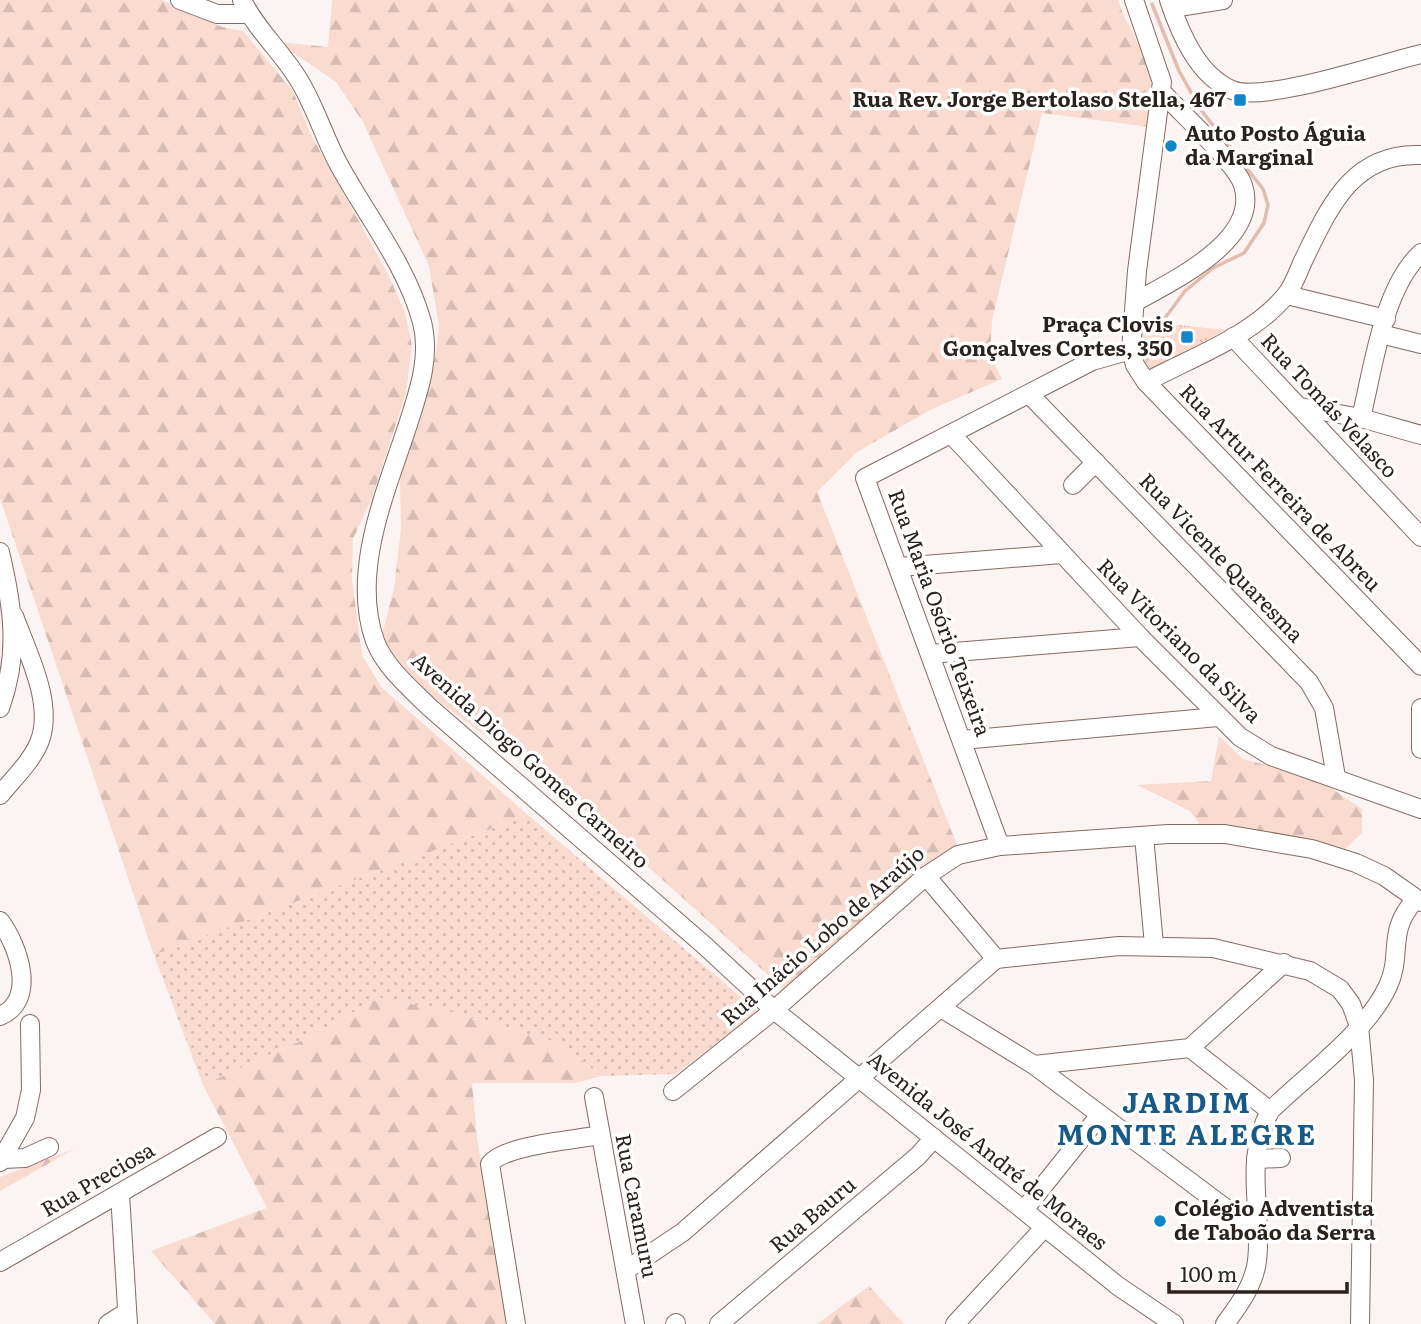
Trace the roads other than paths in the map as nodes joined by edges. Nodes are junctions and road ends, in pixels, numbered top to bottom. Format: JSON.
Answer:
{"nodes":[{"id":1,"x":180,"y":0,"type":"edge"},
{"id":2,"x":1134,"y":0,"type":"edge"},
{"id":3,"x":1223,"y":0,"type":"edge"},
{"id":4,"x":1170,"y":4,"type":"edge"},
{"id":5,"x":245,"y":7,"type":"edge"},
{"id":6,"x":1421,"y":54,"type":"edge"},
{"id":7,"x":1162,"y":92,"type":"junction"},
{"id":8,"x":1421,"y":155,"type":"edge"},
{"id":9,"x":1421,"y":253,"type":"edge"},
{"id":10,"x":1286,"y":295,"type":"junction"},
{"id":11,"x":1135,"y":302,"type":"junction"},
{"id":12,"x":1383,"y":326,"type":"junction"},
{"id":13,"x":1233,"y":337,"type":"junction"},
{"id":14,"x":1421,"y":344,"type":"edge"},
{"id":15,"x":1131,"y":350,"type":"junction"},
{"id":16,"x":1146,"y":382,"type":"junction"},
{"id":17,"x":1030,"y":395,"type":"junction"},
{"id":18,"x":1300,"y":407,"type":"junction"},
{"id":19,"x":1361,"y":418,"type":"junction"},
{"id":20,"x":951,"y":434,"type":"junction"},
{"id":21,"x":1421,"y":435,"type":"edge"},
{"id":22,"x":1096,"y":462,"type":"junction"},
{"id":23,"x":1073,"y":485,"type":"dead end"},
{"id":24,"x":1421,"y":537,"type":"edge"},
{"id":25,"x":0,"y":552,"type":"edge"},
{"id":26,"x":1062,"y":554,"type":"junction"},
{"id":27,"x":898,"y":567,"type":"junction"},
{"id":28,"x":14,"y":616,"type":"junction"},
{"id":29,"x":1140,"y":637,"type":"junction"},
{"id":30,"x":930,"y":654,"type":"junction"},
{"id":31,"x":1421,"y":666,"type":"edge"},
{"id":32,"x":4,"y":684,"type":"edge"},
{"id":33,"x":0,"y":708,"type":"edge"},
{"id":34,"x":1421,"y":708,"type":"edge"},
{"id":35,"x":1218,"y":717,"type":"junction"},
{"id":36,"x":962,"y":740,"type":"junction"},
{"id":37,"x":1421,"y":749,"type":"edge"},
{"id":38,"x":1336,"y":777,"type":"junction"},
{"id":39,"x":0,"y":795,"type":"edge"},
{"id":40,"x":1421,"y":809,"type":"edge"},
{"id":41,"x":1144,"y":836,"type":"junction"},
{"id":42,"x":1000,"y":846,"type":"junction"},
{"id":43,"x":926,"y":876,"type":"junction"},
{"id":44,"x":1419,"y":904,"type":"edge"},
{"id":45,"x":0,"y":921,"type":"edge"},
{"id":46,"x":1154,"y":945,"type":"junction"},
{"id":47,"x":996,"y":959,"type":"junction"},
{"id":48,"x":1284,"y":963,"type":"junction"},
{"id":49,"x":941,"y":1007,"type":"junction"},
{"id":50,"x":775,"y":1010,"type":"junction"},
{"id":51,"x":0,"y":1016,"type":"edge"},
{"id":52,"x":30,"y":1024,"type":"dead end"},
{"id":53,"x":1359,"y":1026,"type":"junction"},
{"id":54,"x":1190,"y":1048,"type":"junction"},
{"id":55,"x":1034,"y":1065,"type":"junction"},
{"id":56,"x":858,"y":1077,"type":"junction"},
{"id":57,"x":673,"y":1091,"type":"dead end"},
{"id":58,"x":594,"y":1097,"type":"dead end"},
{"id":59,"x":1270,"y":1111,"type":"junction"},
{"id":60,"x":1100,"y":1115,"type":"junction"},
{"id":61,"x":600,"y":1135,"type":"junction"},
{"id":62,"x":217,"y":1137,"type":"dead end"},
{"id":63,"x":934,"y":1138,"type":"junction"},
{"id":64,"x":48,"y":1147,"type":"dead end"},
{"id":65,"x":1281,"y":1158,"type":"dead end"},
{"id":66,"x":1256,"y":1159,"type":"junction"},
{"id":67,"x":1,"y":1160,"type":"edge"},
{"id":68,"x":120,"y":1194,"type":"junction"},
{"id":69,"x":1024,"y":1210,"type":"junction"},
{"id":70,"x":1045,"y":1227,"type":"junction"},
{"id":71,"x":1256,"y":1231,"type":"junction"},
{"id":72,"x":0,"y":1262,"type":"edge"},
{"id":73,"x":626,"y":1270,"type":"junction"},
{"id":74,"x":127,"y":1318,"type":"edge"},
{"id":75,"x":108,"y":1324,"type":"edge"},
{"id":76,"x":516,"y":1324,"type":"edge"},
{"id":77,"x":635,"y":1324,"type":"edge"},
{"id":78,"x":719,"y":1324,"type":"edge"},
{"id":79,"x":955,"y":1324,"type":"edge"},
{"id":80,"x":1174,"y":1324,"type":"edge"},
{"id":81,"x":1225,"y":1324,"type":"edge"},
{"id":82,"x":1360,"y":1324,"type":"edge"}],
"edges":[{"from":1,"to":5,"type":"street"},
{"from":2,"to":7,"type":"street","name":"Rua Artur Ferreira de Abreu"},
{"from":3,"to":4,"type":"street"},
{"from":4,"to":6,"type":"street"},
{"from":5,"to":50,"type":"street","name":"Avenida Diogo Gomes Carneiro"},
{"from":7,"to":11,"type":"street","name":"Rua Artur Ferreira de Abreu"},
{"from":7,"to":11,"type":"street"},
{"from":8,"to":10,"type":"street"},
{"from":9,"to":12,"type":"street"},
{"from":10,"to":12,"type":"street"},
{"from":10,"to":13,"type":"street"},
{"from":11,"to":15,"type":"street","name":"Rua Artur Ferreira de Abreu"},
{"from":12,"to":14,"type":"street"},
{"from":12,"to":19,"type":"street"},
{"from":13,"to":16,"type":"street"},
{"from":13,"to":18,"type":"street","name":"Rua Tomás Velasco"},
{"from":15,"to":16,"type":"street","name":"Rua Artur Ferreira de Abreu"},
{"from":15,"to":17,"type":"street","name":"Rua Maria Osório Teixeira"},
{"from":16,"to":31,"type":"street","name":"Rua Artur Ferreira de Abreu"},
{"from":17,"to":20,"type":"street","name":"Rua Maria Osório Teixeira"},
{"from":17,"to":22,"type":"street","name":"Rua Vicente Quaresma"},
{"from":18,"to":19,"type":"street"},
{"from":18,"to":24,"type":"street","name":"Rua Tomás Velasco"},
{"from":19,"to":21,"type":"street"},
{"from":20,"to":26,"type":"street","name":"Rua Vitoriano da Silva"},
{"from":20,"to":27,"type":"street","name":"Rua Maria Osório Teixeira"},
{"from":22,"to":23,"type":"street"},
{"from":22,"to":38,"type":"street","name":"Rua Vicente Quaresma"},
{"from":25,"to":28,"type":"street"},
{"from":26,"to":27,"type":"street"},
{"from":26,"to":29,"type":"street","name":"Rua Vitoriano da Silva"},
{"from":27,"to":30,"type":"street","name":"Rua Maria Osório Teixeira"},
{"from":28,"to":32,"type":"street"},
{"from":28,"to":39,"type":"street"},
{"from":29,"to":30,"type":"street"},
{"from":29,"to":35,"type":"street","name":"Rua Vitoriano da Silva"},
{"from":30,"to":36,"type":"street","name":"Rua Maria Osório Teixeira"},
{"from":32,"to":33,"type":"street"},
{"from":34,"to":37,"type":"street"},
{"from":35,"to":36,"type":"street"},
{"from":35,"to":38,"type":"street","name":"Rua Vitoriano da Silva"},
{"from":36,"to":42,"type":"street","name":"Rua Maria Osório Teixeira"},
{"from":38,"to":40,"type":"street","name":"Rua Vitoriano da Silva"},
{"from":41,"to":42,"type":"street","name":"Rua Inácio Lobo de Araújo"},
{"from":41,"to":44,"type":"street","name":"Rua Inácio Lobo de Araújo"},
{"from":41,"to":46,"type":"street"},
{"from":42,"to":43,"type":"street","name":"Rua Inácio Lobo de Araújo"},
{"from":43,"to":47,"type":"street"},
{"from":43,"to":50,"type":"street","name":"Rua Inácio Lobo de Araújo"},
{"from":44,"to":53,"type":"street"},
{"from":45,"to":51,"type":"street"},
{"from":46,"to":47,"type":"street"},
{"from":46,"to":48,"type":"street"},
{"from":47,"to":49,"type":"street"},
{"from":48,"to":53,"type":"street"},
{"from":48,"to":54,"type":"street"},
{"from":49,"to":55,"type":"street"},
{"from":49,"to":56,"type":"street"},
{"from":50,"to":56,"type":"street","name":"Avenida José André de Moraes"},
{"from":50,"to":57,"type":"street","name":"Rua Inácio Lobo de Araújo"},
{"from":52,"to":67,"type":"street"},
{"from":53,"to":59,"type":"street"},
{"from":53,"to":82,"type":"street"},
{"from":54,"to":55,"type":"street"},
{"from":54,"to":59,"type":"street"},
{"from":55,"to":60,"type":"street"},
{"from":56,"to":63,"type":"street","name":"Avenida José André de Moraes"},
{"from":56,"to":73,"type":"street"},
{"from":58,"to":61,"type":"street","name":"Rua Caramuru"},
{"from":59,"to":66,"type":"street"},
{"from":60,"to":69,"type":"street"},
{"from":60,"to":71,"type":"street"},
{"from":61,"to":73,"type":"street","name":"Rua Caramuru"},
{"from":61,"to":76,"type":"street"},
{"from":62,"to":68,"type":"street","name":"Rua Preciosa"},
{"from":63,"to":69,"type":"street","name":"Avenida José André de Moraes"},
{"from":63,"to":78,"type":"street","name":"Rua Bauru"},
{"from":64,"to":67,"type":"street"},
{"from":65,"to":66,"type":"street"},
{"from":66,"to":71,"type":"street"},
{"from":68,"to":72,"type":"street","name":"Rua Preciosa"},
{"from":68,"to":74,"type":"street"},
{"from":69,"to":70,"type":"street","name":"Avenida José André de Moraes"},
{"from":70,"to":79,"type":"street"},
{"from":70,"to":80,"type":"street","name":"Avenida José André de Moraes"},
{"from":71,"to":81,"type":"street"},
{"from":73,"to":77,"type":"street","name":"Rua Caramuru"},
{"from":74,"to":75,"type":"street"}]}
